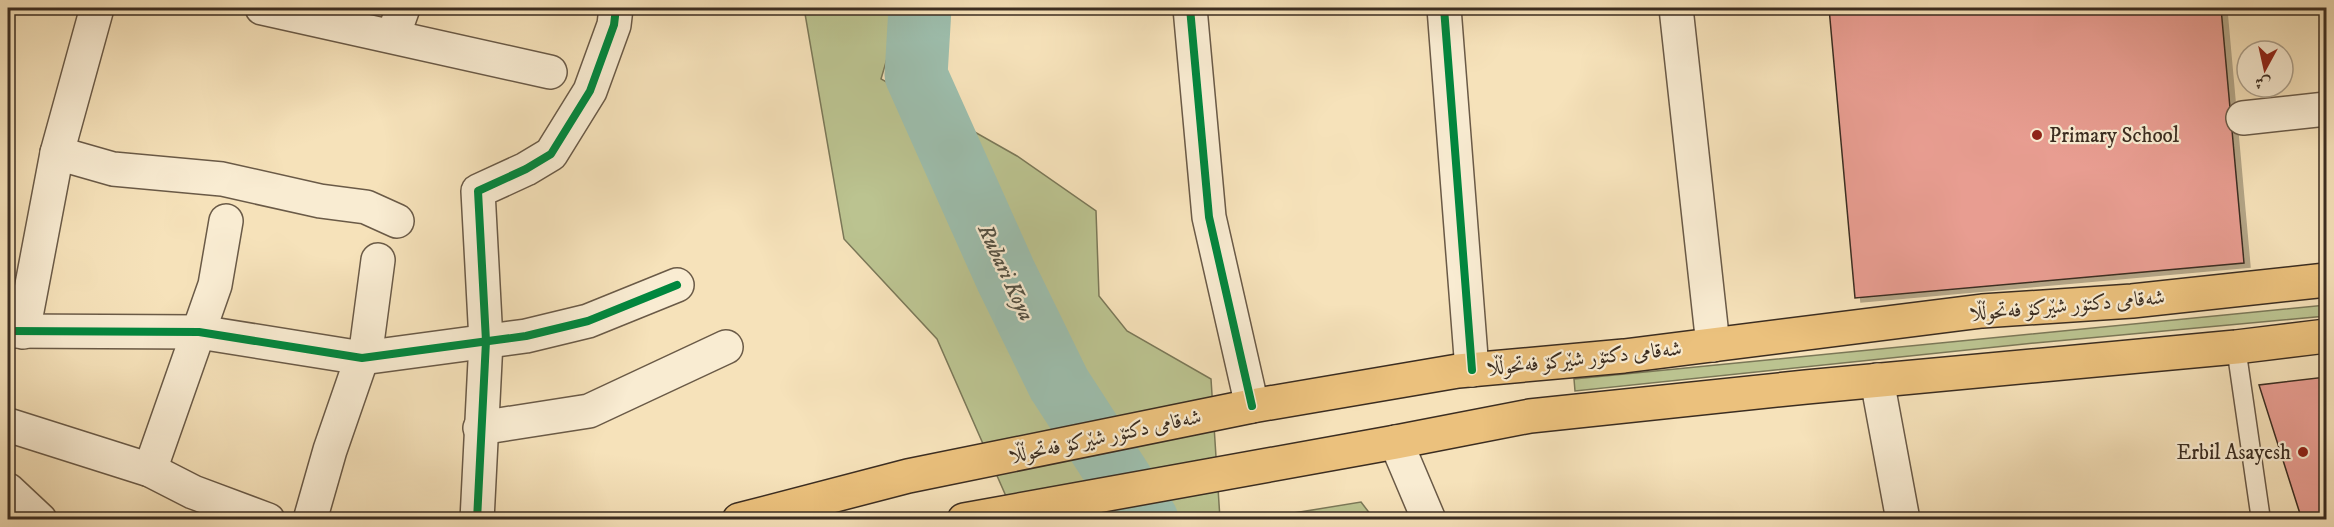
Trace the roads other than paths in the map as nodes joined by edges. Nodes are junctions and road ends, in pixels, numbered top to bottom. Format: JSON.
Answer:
{"nodes":[{"id":1,"x":97,"y":8,"type":"edge"},
{"id":2,"x":262,"y":8,"type":"edge"},
{"id":3,"x":616,"y":8,"type":"edge"},
{"id":4,"x":1191,"y":8,"type":"edge"},
{"id":5,"x":1444,"y":8,"type":"edge"},
{"id":6,"x":1676,"y":8,"type":"edge"},
{"id":7,"x":398,"y":22,"type":"edge"},
{"id":8,"x":550,"y":72,"type":"dead end"},
{"id":9,"x":2326,"y":109,"type":"edge"},
{"id":10,"x":2242,"y":118,"type":"dead end"},
{"id":11,"x":57,"y":153,"type":"junction"},
{"id":12,"x":226,"y":221,"type":"dead end"},
{"id":13,"x":397,"y":221,"type":"dead end"},
{"id":14,"x":378,"y":260,"type":"dead end"},
{"id":15,"x":2326,"y":280,"type":"edge"},
{"id":16,"x":676,"y":285,"type":"dead end"},
{"id":17,"x":15,"y":332,"type":"edge"},
{"id":18,"x":199,"y":332,"type":"junction"},
{"id":19,"x":2326,"y":336,"type":"edge"},
{"id":20,"x":486,"y":341,"type":"junction"},
{"id":21,"x":1713,"y":345,"type":"junction"},
{"id":22,"x":726,"y":347,"type":"dead end"},
{"id":23,"x":2236,"y":347,"type":"junction"},
{"id":24,"x":362,"y":358,"type":"junction"},
{"id":25,"x":1525,"y":363,"type":"junction"},
{"id":26,"x":1472,"y":370,"type":"junction"},
{"id":27,"x":1877,"y":380,"type":"junction"},
{"id":28,"x":1243,"y":408,"type":"junction"},
{"id":29,"x":1530,"y":416,"type":"junction"},
{"id":30,"x":8,"y":425,"type":"edge"},
{"id":31,"x":480,"y":428,"type":"junction"},
{"id":32,"x":1396,"y":442,"type":"junction"},
{"id":33,"x":150,"y":470,"type":"junction"},
{"id":34,"x":8,"y":490,"type":"edge"},
{"id":35,"x":40,"y":519,"type":"edge"},
{"id":36,"x":268,"y":519,"type":"edge"},
{"id":37,"x":310,"y":519,"type":"edge"},
{"id":38,"x":477,"y":519,"type":"edge"},
{"id":39,"x":742,"y":519,"type":"edge"},
{"id":40,"x":964,"y":519,"type":"edge"},
{"id":41,"x":1429,"y":519,"type":"edge"},
{"id":42,"x":1903,"y":519,"type":"edge"},
{"id":43,"x":2261,"y":519,"type":"edge"}],
"edges":[{"from":1,"to":11,"type":"street"},
{"from":2,"to":7,"type":"street"},
{"from":3,"to":20,"type":"street"},
{"from":4,"to":28,"type":"street"},
{"from":5,"to":26,"type":"street"},
{"from":6,"to":21,"type":"street"},
{"from":7,"to":8,"type":"street"},
{"from":9,"to":10,"type":"street"},
{"from":11,"to":13,"type":"street"},
{"from":11,"to":17,"type":"street"},
{"from":12,"to":18,"type":"street"},
{"from":14,"to":24,"type":"street"},
{"from":15,"to":21,"type":"main road","name":"شەقامی دکتۆر شێرکۆ فەتحوڵڵا"},
{"from":16,"to":20,"type":"street"},
{"from":17,"to":18,"type":"street"},
{"from":18,"to":24,"type":"street"},
{"from":18,"to":33,"type":"street"},
{"from":19,"to":23,"type":"main road"},
{"from":20,"to":24,"type":"street"},
{"from":20,"to":31,"type":"street"},
{"from":21,"to":25,"type":"main road","name":"شەقامی دکتۆر شێرکۆ فەتحوڵڵا"},
{"from":22,"to":31,"type":"street"},
{"from":23,"to":27,"type":"main road"},
{"from":23,"to":43,"type":"lane"},
{"from":24,"to":37,"type":"street"},
{"from":25,"to":26,"type":"main road","name":"شەقامی دکتۆر شێرکۆ فەتحوڵڵا"},
{"from":25,"to":29,"type":"main road"},
{"from":26,"to":28,"type":"main road","name":"شەقامی دکتۆر شێرکۆ فەتحوڵڵا"},
{"from":27,"to":29,"type":"main road"},
{"from":27,"to":42,"type":"street"},
{"from":28,"to":39,"type":"main road","name":"شەقامی دکتۆر شێرکۆ فەتحوڵڵا"},
{"from":29,"to":32,"type":"main road"},
{"from":30,"to":33,"type":"street"},
{"from":31,"to":38,"type":"street"},
{"from":32,"to":40,"type":"main road"},
{"from":32,"to":41,"type":"street"},
{"from":33,"to":36,"type":"street"},
{"from":34,"to":35,"type":"street"}]}
